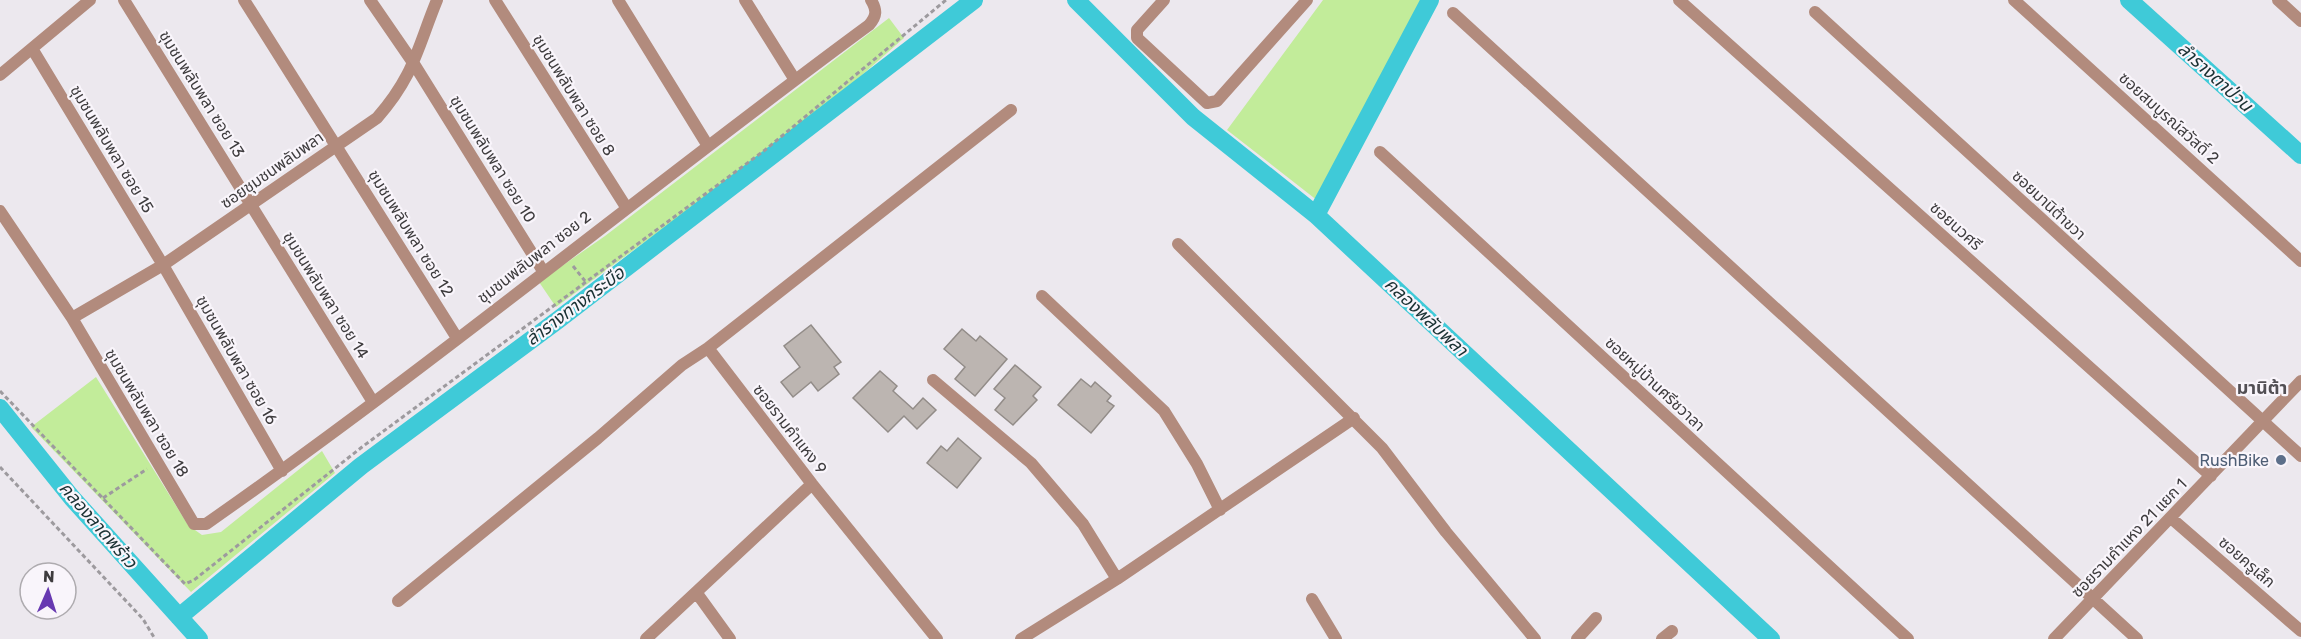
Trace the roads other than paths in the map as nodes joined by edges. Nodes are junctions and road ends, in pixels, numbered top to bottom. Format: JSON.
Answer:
{"nodes":[{"id":1,"x":90,"y":0,"type":"edge"},
{"id":2,"x":124,"y":0,"type":"edge"},
{"id":3,"x":244,"y":0,"type":"edge"},
{"id":4,"x":370,"y":0,"type":"edge"},
{"id":5,"x":437,"y":0,"type":"edge"},
{"id":6,"x":495,"y":0,"type":"edge"},
{"id":7,"x":618,"y":0,"type":"edge"},
{"id":8,"x":745,"y":0,"type":"edge"},
{"id":9,"x":871,"y":0,"type":"edge"},
{"id":10,"x":1164,"y":0,"type":"edge"},
{"id":11,"x":1307,"y":0,"type":"edge"},
{"id":12,"x":1679,"y":0,"type":"edge"},
{"id":13,"x":2014,"y":0,"type":"edge"},
{"id":14,"x":2278,"y":0,"type":"edge"},
{"id":15,"x":1815,"y":12,"type":"dead end"},
{"id":16,"x":1453,"y":13,"type":"dead end"},
{"id":17,"x":2301,"y":21,"type":"edge"},
{"id":18,"x":33,"y":50,"type":"junction"},
{"id":19,"x":414,"y":64,"type":"junction"},
{"id":20,"x":0,"y":75,"type":"edge"},
{"id":21,"x":795,"y":80,"type":"junction"},
{"id":22,"x":1011,"y":110,"type":"dead end"},
{"id":23,"x":337,"y":146,"type":"junction"},
{"id":24,"x":708,"y":146,"type":"junction"},
{"id":25,"x":1380,"y":152,"type":"dead end"},
{"id":26,"x":251,"y":206,"type":"junction"},
{"id":27,"x":626,"y":207,"type":"junction"},
{"id":28,"x":0,"y":211,"type":"edge"},
{"id":29,"x":1178,"y":244,"type":"dead end"},
{"id":30,"x":2301,"y":261,"type":"edge"},
{"id":31,"x":163,"y":265,"type":"junction"},
{"id":32,"x":543,"y":271,"type":"junction"},
{"id":33,"x":1042,"y":296,"type":"dead end"},
{"id":34,"x":72,"y":318,"type":"junction"},
{"id":35,"x":458,"y":338,"type":"junction"},
{"id":36,"x":708,"y":348,"type":"junction"},
{"id":37,"x":933,"y":380,"type":"dead end"},
{"id":38,"x":2301,"y":381,"type":"edge"},
{"id":39,"x":373,"y":402,"type":"junction"},
{"id":40,"x":1354,"y":418,"type":"junction"},
{"id":41,"x":2262,"y":422,"type":"junction"},
{"id":42,"x":2301,"y":456,"type":"edge"},
{"id":43,"x":282,"y":471,"type":"junction"},
{"id":44,"x":2211,"y":476,"type":"junction"},
{"id":45,"x":812,"y":484,"type":"junction"},
{"id":46,"x":1220,"y":510,"type":"junction"},
{"id":47,"x":2171,"y":518,"type":"junction"},
{"id":48,"x":194,"y":524,"type":"joint"},
{"id":49,"x":1117,"y":579,"type":"junction"},
{"id":50,"x":696,"y":592,"type":"junction"},
{"id":51,"x":1312,"y":599,"type":"dead end"},
{"id":52,"x":2094,"y":599,"type":"junction"},
{"id":53,"x":398,"y":601,"type":"dead end"},
{"id":54,"x":1596,"y":618,"type":"dead end"},
{"id":55,"x":1672,"y":631,"type":"dead end"},
{"id":56,"x":2301,"y":631,"type":"edge"},
{"id":57,"x":646,"y":639,"type":"edge"},
{"id":58,"x":730,"y":639,"type":"edge"},
{"id":59,"x":937,"y":639,"type":"edge"},
{"id":60,"x":1021,"y":639,"type":"edge"},
{"id":61,"x":1336,"y":639,"type":"edge"},
{"id":62,"x":1535,"y":639,"type":"edge"},
{"id":63,"x":1576,"y":639,"type":"edge"},
{"id":64,"x":1662,"y":639,"type":"edge"},
{"id":65,"x":1908,"y":639,"type":"edge"},
{"id":66,"x":2054,"y":639,"type":"edge"},
{"id":67,"x":2137,"y":639,"type":"edge"}],
"edges":[{"from":1,"to":18,"type":"street"},
{"from":2,"to":26,"type":"street","name":"ชุมชนพลับพลา ซอย 13"},
{"from":3,"to":23,"type":"street","name":"ชุมชนพลับพลา ซอย 12"},
{"from":4,"to":19,"type":"street","name":"ชุมชนพลับพลา ซอย 10"},
{"from":5,"to":19,"type":"street","name":"ซอยชุมชนพลับพลา"},
{"from":6,"to":27,"type":"street","name":"ชุมชนพลับพลา ซอย 8"},
{"from":7,"to":24,"type":"street"},
{"from":8,"to":21,"type":"street"},
{"from":9,"to":21,"type":"street","name":"ชุมชนพลับพลา ซอย 2"},
{"from":10,"to":11,"type":"street"},
{"from":12,"to":44,"type":"street","name":"ซอยนวศรี"},
{"from":13,"to":30,"type":"street","name":"ซอยสมบูรณ์สวัสดิ์ 2"},
{"from":14,"to":17,"type":"street"},
{"from":15,"to":41,"type":"street","name":"ซอยมานิต้าขวา"},
{"from":16,"to":52,"type":"street"},
{"from":18,"to":20,"type":"street"},
{"from":18,"to":31,"type":"street","name":"ชุมชนพลับพลา ซอย 15"},
{"from":19,"to":23,"type":"street","name":"ซอยชุมชนพลับพลา"},
{"from":19,"to":32,"type":"street","name":"ชุมชนพลับพลา ซอย 10"},
{"from":21,"to":24,"type":"street","name":"ชุมชนพลับพลา ซอย 2"},
{"from":22,"to":36,"type":"street"},
{"from":23,"to":26,"type":"street","name":"ซอยชุมชนพลับพลา"},
{"from":23,"to":35,"type":"street","name":"ชุมชนพลับพลา ซอย 12"},
{"from":24,"to":27,"type":"street","name":"ชุมชนพลับพลา ซอย 2"},
{"from":25,"to":65,"type":"street","name":"ซอยหมู่บ้านศรีชวาลา"},
{"from":26,"to":31,"type":"street","name":"ซอยชุมชนพลับพลา"},
{"from":26,"to":39,"type":"street","name":"ชุมชนพลับพลา ซอย 14"},
{"from":27,"to":32,"type":"street","name":"ชุมชนพลับพลา ซอย 2"},
{"from":28,"to":34,"type":"street","name":"ชุมชนพลับพลา ซอย 18"},
{"from":29,"to":40,"type":"street"},
{"from":31,"to":34,"type":"street","name":"ซอยชุมชนพลับพลา"},
{"from":31,"to":43,"type":"street","name":"ชุมชนพลับพลา ซอย 16"},
{"from":32,"to":35,"type":"street","name":"ชุมชนพลับพลา ซอย 2"},
{"from":33,"to":46,"type":"street"},
{"from":34,"to":48,"type":"street","name":"ชุมชนพลับพลา ซอย 18"},
{"from":35,"to":39,"type":"street","name":"ชุมชนพลับพลา ซอย 2"},
{"from":36,"to":45,"type":"street","name":"ซอยรามคำแหง 9"},
{"from":36,"to":53,"type":"street"},
{"from":37,"to":49,"type":"street"},
{"from":38,"to":41,"type":"street","name":"ซอยรามคำแหง 21 แยก 1"},
{"from":39,"to":43,"type":"street","name":"ชุมชนพลับพลา ซอย 2"},
{"from":40,"to":46,"type":"street"},
{"from":40,"to":62,"type":"street"},
{"from":41,"to":42,"type":"street","name":"ซอยมานิต้าขวา"},
{"from":41,"to":44,"type":"street","name":"ซอยรามคำแหง 21 แยก 1"},
{"from":43,"to":48,"type":"street","name":"ชุมชนพลับพลา ซอย 2"},
{"from":44,"to":47,"type":"street","name":"ซอยรามคำแหง 21 แยก 1"},
{"from":45,"to":50,"type":"street"},
{"from":45,"to":59,"type":"street","name":"ซอยรามคำแหง 9"},
{"from":46,"to":49,"type":"street"},
{"from":47,"to":52,"type":"street","name":"ซอยรามคำแหง 21 แยก 1"},
{"from":47,"to":56,"type":"street","name":"ซอยครูเล็ก"},
{"from":49,"to":60,"type":"street"},
{"from":50,"to":57,"type":"street"},
{"from":50,"to":58,"type":"street"},
{"from":51,"to":61,"type":"street"},
{"from":52,"to":66,"type":"street","name":"ซอยรามคำแหง 21 แยก 1"},
{"from":52,"to":67,"type":"street"},
{"from":54,"to":63,"type":"street"},
{"from":55,"to":64,"type":"street"}]}
